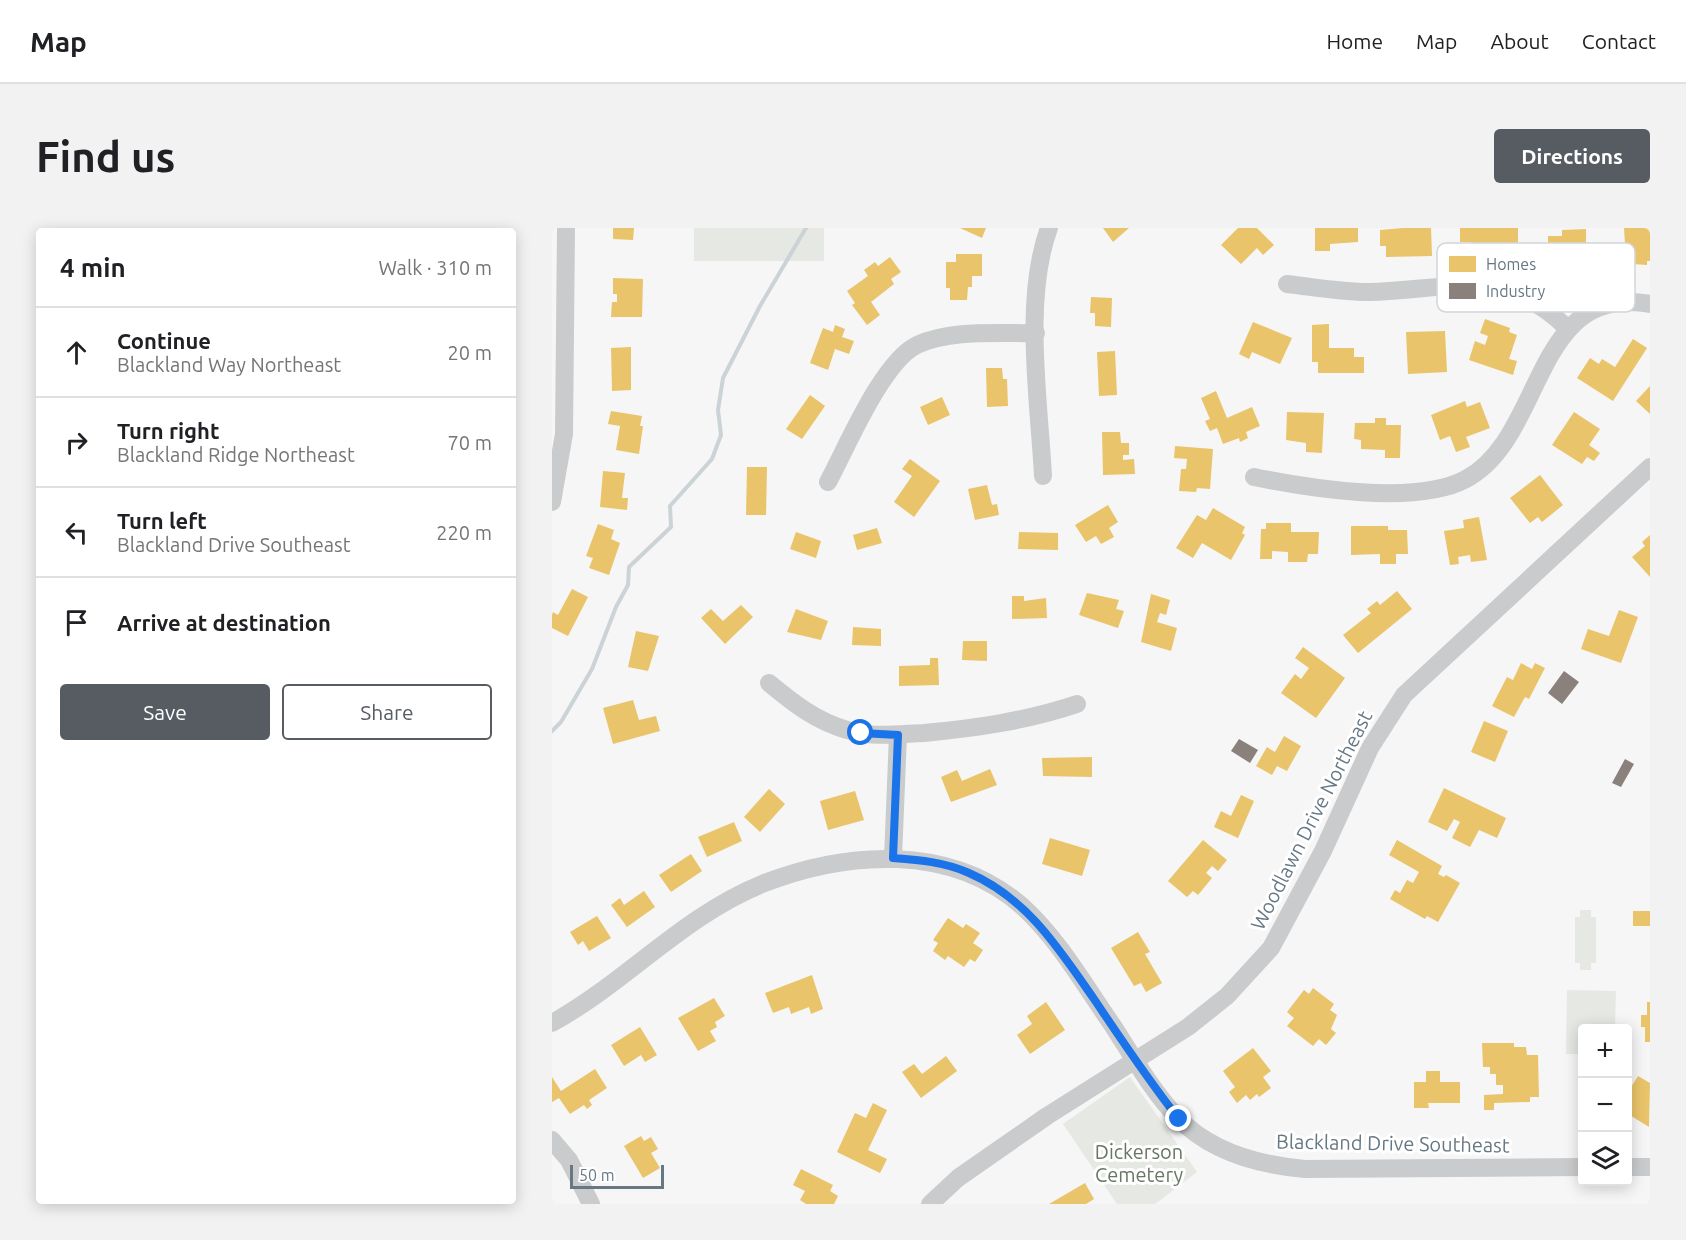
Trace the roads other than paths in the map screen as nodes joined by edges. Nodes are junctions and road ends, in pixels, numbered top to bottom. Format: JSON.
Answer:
{"nodes":[{"id":1,"x":566,"y":228,"type":"edge"},
{"id":2,"x":1049,"y":228,"type":"edge"},
{"id":3,"x":1287,"y":284,"type":"dead end"},
{"id":4,"x":1437,"y":289,"type":"edge"},
{"id":5,"x":1635,"y":302,"type":"edge"},
{"id":6,"x":1650,"y":304,"type":"edge"},
{"id":7,"x":1549,"y":312,"type":"edge"},
{"id":8,"x":1592,"y":312,"type":"edge"},
{"id":9,"x":1567,"y":328,"type":"junction"},
{"id":10,"x":1036,"y":333,"type":"junction"},
{"id":11,"x":1650,"y":468,"type":"edge"},
{"id":12,"x":1043,"y":476,"type":"dead end"},
{"id":13,"x":1254,"y":477,"type":"dead end"},
{"id":14,"x":828,"y":483,"type":"dead end"},
{"id":15,"x":552,"y":502,"type":"edge"},
{"id":16,"x":769,"y":683,"type":"dead end"},
{"id":17,"x":1077,"y":704,"type":"dead end"},
{"id":18,"x":898,"y":735,"type":"junction"},
{"id":19,"x":893,"y":858,"type":"junction"},
{"id":20,"x":552,"y":1023,"type":"edge"},
{"id":21,"x":1136,"y":1060,"type":"junction"},
{"id":22,"x":552,"y":1140,"type":"edge"},
{"id":23,"x":1578,"y":1167,"type":"edge"},
{"id":24,"x":1632,"y":1167,"type":"edge"},
{"id":25,"x":1650,"y":1167,"type":"edge"},
{"id":26,"x":591,"y":1204,"type":"edge"},
{"id":27,"x":930,"y":1204,"type":"edge"}],
"edges":[{"from":1,"to":15,"type":"street"},
{"from":2,"to":10,"type":"street"},
{"from":3,"to":4,"type":"street"},
{"from":5,"to":6,"type":"street"},
{"from":7,"to":9,"type":"street"},
{"from":8,"to":9,"type":"street"},
{"from":9,"to":13,"type":"street"},
{"from":10,"to":12,"type":"street"},
{"from":10,"to":14,"type":"street"},
{"from":11,"to":21,"type":"street","name":"Woodlawn Drive Northeast"},
{"from":16,"to":18,"type":"street"},
{"from":17,"to":18,"type":"street"},
{"from":18,"to":19,"type":"street"},
{"from":19,"to":20,"type":"street","name":"Blackland Drive Southeast"},
{"from":19,"to":21,"type":"street","name":"Blackland Drive Southeast"},
{"from":21,"to":23,"type":"street","name":"Blackland Drive Southeast"},
{"from":21,"to":27,"type":"street","name":"Woodlawn Drive Northeast"},
{"from":22,"to":26,"type":"street"},
{"from":24,"to":25,"type":"street"}]}
